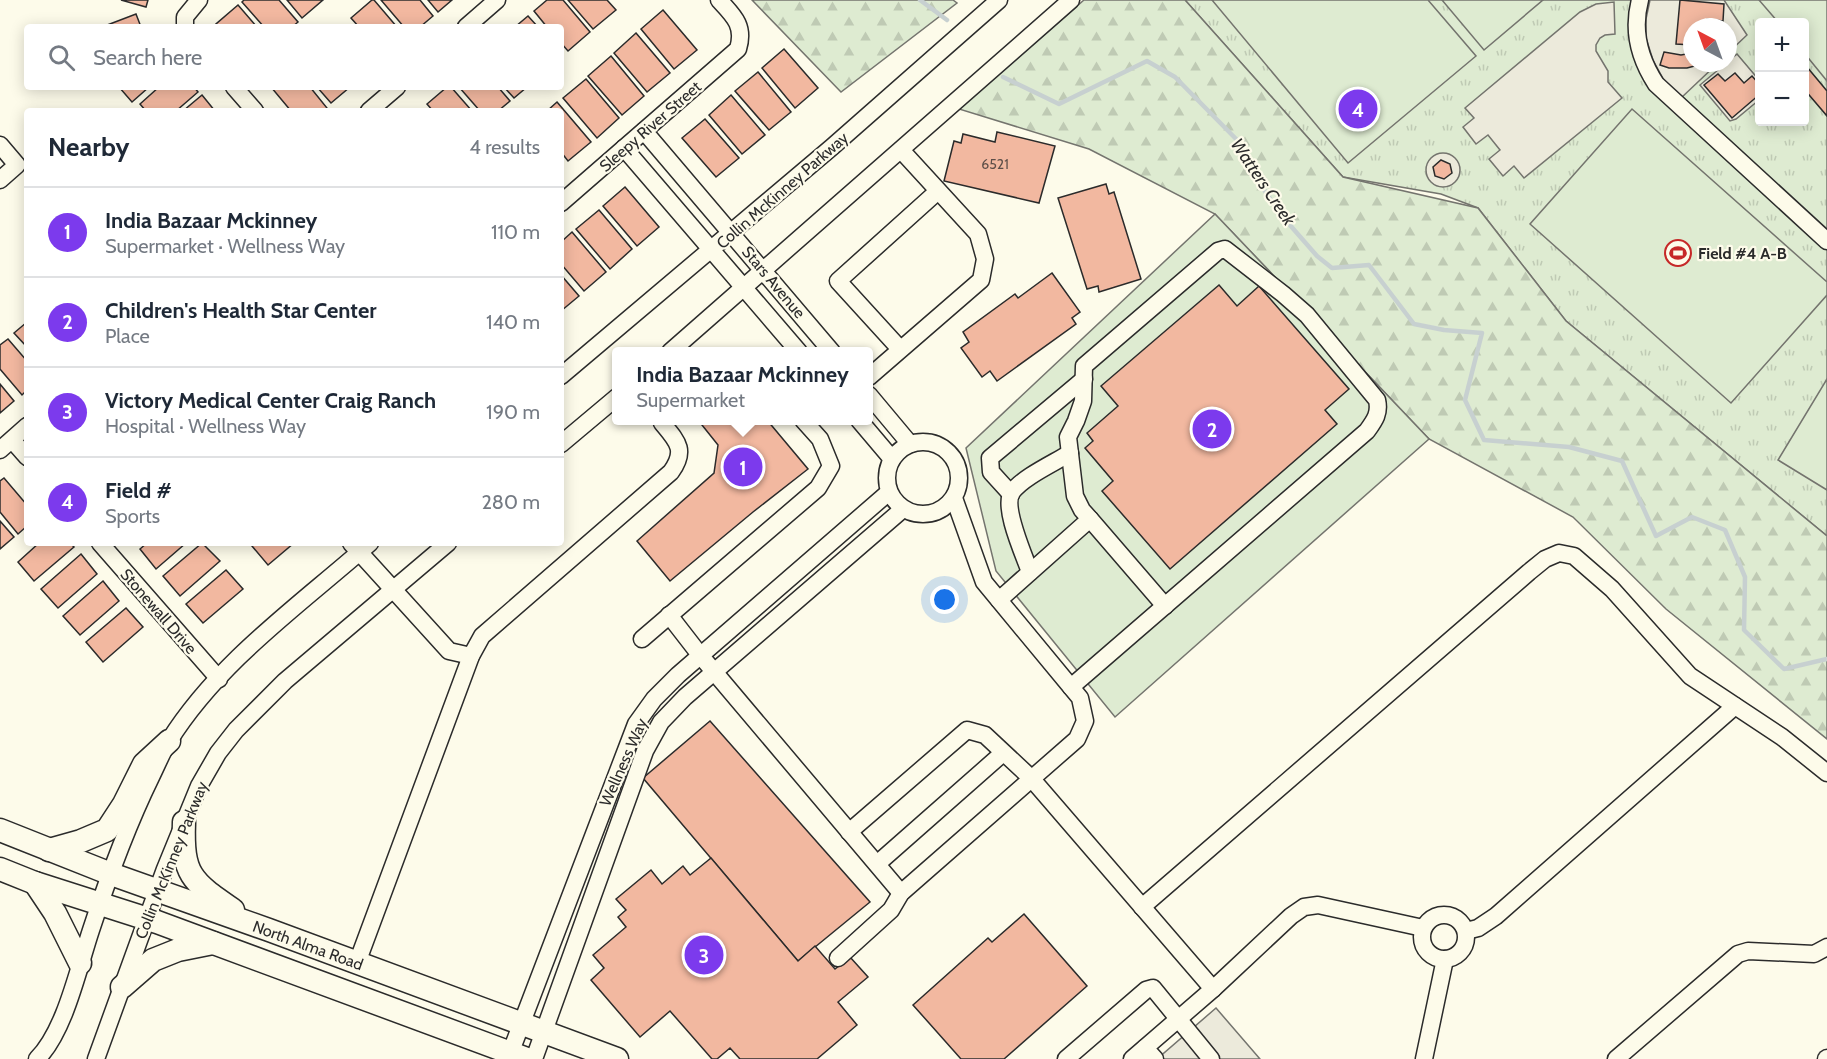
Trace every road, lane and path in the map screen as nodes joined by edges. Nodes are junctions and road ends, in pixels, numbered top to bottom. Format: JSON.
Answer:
{"nodes":[{"id":1,"x":497,"y":0,"type":"edge"},
{"id":2,"x":719,"y":0,"type":"edge"},
{"id":3,"x":999,"y":0,"type":"edge"},
{"id":4,"x":1071,"y":0,"type":"edge"},
{"id":5,"x":1640,"y":0,"type":"edge"},
{"id":6,"x":197,"y":2,"type":"edge"},
{"id":7,"x":185,"y":24,"type":"edge"},
{"id":8,"x":469,"y":24,"type":"edge"},
{"id":9,"x":237,"y":90,"type":"edge"},
{"id":10,"x":394,"y":90,"type":"edge"},
{"id":11,"x":252,"y":108,"type":"edge"},
{"id":12,"x":372,"y":108,"type":"edge"},
{"id":13,"x":644,"y":131,"type":"junction"},
{"id":14,"x":0,"y":145,"type":"edge"},
{"id":15,"x":624,"y":148,"type":"junction"},
{"id":16,"x":901,"y":150,"type":"junction"},
{"id":17,"x":0,"y":180,"type":"edge"},
{"id":18,"x":938,"y":190,"type":"junction"},
{"id":19,"x":564,"y":199,"type":"edge"},
{"id":20,"x":732,"y":233,"type":"junction"},
{"id":21,"x":1827,"y":241,"type":"edge"},
{"id":22,"x":712,"y":250,"type":"junction"},
{"id":23,"x":764,"y":271,"type":"junction"},
{"id":24,"x":744,"y":288,"type":"junction"},
{"id":25,"x":675,"y":347,"type":"edge"},
{"id":26,"x":796,"y":347,"type":"edge"},
{"id":27,"x":829,"y":347,"type":"edge"},
{"id":28,"x":900,"y":350,"type":"junction"},
{"id":29,"x":564,"y":373,"type":"edge"},
{"id":30,"x":873,"y":374,"type":"edge"},
{"id":31,"x":1084,"y":379,"type":"junction"},
{"id":32,"x":873,"y":400,"type":"edge"},
{"id":33,"x":612,"y":401,"type":"edge"},
{"id":34,"x":664,"y":425,"type":"edge"},
{"id":35,"x":807,"y":425,"type":"edge"},
{"id":36,"x":863,"y":425,"type":"edge"},
{"id":37,"x":24,"y":429,"type":"edge"},
{"id":38,"x":564,"y":441,"type":"edge"},
{"id":39,"x":910,"y":444,"type":"junction"},
{"id":40,"x":6,"y":445,"type":"edge"},
{"id":41,"x":1070,"y":453,"type":"junction"},
{"id":42,"x":24,"y":456,"type":"edge"},
{"id":43,"x":892,"y":459,"type":"junction"},
{"id":44,"x":889,"y":492,"type":"junction"},
{"id":45,"x":1011,"y":494,"type":"junction"},
{"id":46,"x":954,"y":498,"type":"junction"},
{"id":47,"x":903,"y":509,"type":"junction"},
{"id":48,"x":1090,"y":519,"type":"junction"},
{"id":49,"x":103,"y":546,"type":"edge"},
{"id":50,"x":360,"y":546,"type":"edge"},
{"id":51,"x":444,"y":546,"type":"edge"},
{"id":52,"x":1030,"y":572,"type":"junction"},
{"id":53,"x":393,"y":590,"type":"junction"},
{"id":54,"x":999,"y":600,"type":"junction"},
{"id":55,"x":1166,"y":606,"type":"junction"},
{"id":56,"x":669,"y":615,"type":"junction"},
{"id":57,"x":642,"y":639,"type":"dead end"},
{"id":58,"x":471,"y":656,"type":"junction"},
{"id":59,"x":700,"y":656,"type":"junction"},
{"id":60,"x":714,"y":672,"type":"junction"},
{"id":61,"x":219,"y":679,"type":"junction"},
{"id":62,"x":1071,"y":687,"type":"junction"},
{"id":63,"x":1735,"y":706,"type":"junction"},
{"id":64,"x":169,"y":741,"type":"junction"},
{"id":65,"x":1003,"y":753,"type":"junction"},
{"id":66,"x":1827,"y":773,"type":"edge"},
{"id":67,"x":1031,"y":778,"type":"junction"},
{"id":68,"x":184,"y":822,"type":"junction"},
{"id":69,"x":597,"y":822,"type":"junction"},
{"id":70,"x":617,"y":829,"type":"junction"},
{"id":71,"x":0,"y":830,"type":"edge"},
{"id":72,"x":849,"y":832,"type":"junction"},
{"id":73,"x":49,"y":850,"type":"junction"},
{"id":74,"x":877,"y":864,"type":"junction"},
{"id":75,"x":0,"y":869,"type":"edge"},
{"id":76,"x":111,"y":874,"type":"junction"},
{"id":77,"x":35,"y":883,"type":"junction"},
{"id":78,"x":156,"y":891,"type":"junction"},
{"id":79,"x":902,"y":893,"type":"junction"},
{"id":80,"x":570,"y":894,"type":"junction"},
{"id":81,"x":592,"y":901,"type":"junction"},
{"id":82,"x":100,"y":903,"type":"junction"},
{"id":83,"x":1142,"y":907,"type":"junction"},
{"id":84,"x":146,"y":918,"type":"junction"},
{"id":85,"x":256,"y":926,"type":"junction"},
{"id":86,"x":1424,"y":928,"type":"junction"},
{"id":87,"x":1466,"y":931,"type":"junction"},
{"id":88,"x":213,"y":943,"type":"junction"},
{"id":89,"x":1827,"y":947,"type":"edge"},
{"id":90,"x":838,"y":958,"type":"dead end"},
{"id":91,"x":1445,"y":959,"type":"junction"},
{"id":92,"x":80,"y":963,"type":"junction"},
{"id":93,"x":357,"y":963,"type":"junction"},
{"id":94,"x":122,"y":987,"type":"junction"},
{"id":95,"x":1213,"y":989,"type":"junction"},
{"id":96,"x":1177,"y":1020,"type":"junction"},
{"id":97,"x":521,"y":1024,"type":"junction"},
{"id":98,"x":544,"y":1032,"type":"junction"},
{"id":99,"x":1150,"y":1053,"type":"edge"},
{"id":100,"x":515,"y":1057,"type":"edge"},
{"id":101,"x":37,"y":1059,"type":"edge"},
{"id":102,"x":96,"y":1059,"type":"edge"},
{"id":103,"x":534,"y":1059,"type":"edge"},
{"id":104,"x":617,"y":1059,"type":"edge"},
{"id":105,"x":1066,"y":1059,"type":"edge"},
{"id":106,"x":1132,"y":1059,"type":"edge"},
{"id":107,"x":1211,"y":1059,"type":"edge"},
{"id":108,"x":1424,"y":1059,"type":"edge"},
{"id":109,"x":1616,"y":1059,"type":"edge"}],
"edges":[{"from":1,"to":8,"type":"street"},
{"from":2,"to":13,"type":"street","name":"Sleepy River Street"},
{"from":3,"to":20,"type":"street","name":"Collin McKinney Parkway"},
{"from":4,"to":16,"type":"street"},
{"from":5,"to":21,"type":"street"},
{"from":6,"to":7,"type":"street"},
{"from":9,"to":11,"type":"street"},
{"from":10,"to":12,"type":"street"},
{"from":13,"to":15,"type":"street","name":"Sleepy River Street"},
{"from":13,"to":20,"type":"street","name":"Stars Avenue"},
{"from":14,"to":17,"type":"street"},
{"from":15,"to":19,"type":"street","name":"Sleepy River Street"},
{"from":15,"to":22,"type":"street","name":"Stars Avenue"},
{"from":16,"to":18,"type":"street"},
{"from":16,"to":23,"type":"street"},
{"from":18,"to":28,"type":"street"},
{"from":18,"to":28,"type":"street"},
{"from":20,"to":22,"type":"street","name":"Collin McKinney Parkway"},
{"from":20,"to":23,"type":"street","name":"Stars Avenue"},
{"from":22,"to":24,"type":"street","name":"Stars Avenue"},
{"from":22,"to":29,"type":"street","name":"Collin McKinney Parkway"},
{"from":23,"to":24,"type":"street"},
{"from":23,"to":27,"type":"street","name":"Stars Avenue"},
{"from":24,"to":25,"type":"street"},
{"from":24,"to":26,"type":"street","name":"Stars Avenue"},
{"from":28,"to":30,"type":"street"},
{"from":31,"to":41,"type":"street"},
{"from":31,"to":45,"type":"street"},
{"from":31,"to":55,"type":"street"},
{"from":32,"to":39,"type":"street"},
{"from":33,"to":38,"type":"street"},
{"from":34,"to":58,"type":"street"},
{"from":35,"to":56,"type":"street"},
{"from":36,"to":43,"type":"street"},
{"from":37,"to":40,"type":"street"},
{"from":39,"to":43,"type":"street"},
{"from":39,"to":46,"type":"street"},
{"from":40,"to":42,"type":"street"},
{"from":41,"to":45,"type":"street"},
{"from":41,"to":48,"type":"street"},
{"from":43,"to":44,"type":"street"},
{"from":44,"to":47,"type":"street"},
{"from":44,"to":59,"type":"street","name":"Wellness Way"},
{"from":45,"to":52,"type":"street"},
{"from":46,"to":47,"type":"street"},
{"from":46,"to":54,"type":"street"},
{"from":47,"to":60,"type":"street","name":"Wellness Way"},
{"from":48,"to":52,"type":"street"},
{"from":48,"to":55,"type":"street"},
{"from":49,"to":61,"type":"street","name":"Stonewall Drive"},
{"from":50,"to":53,"type":"street"},
{"from":50,"to":61,"type":"street"},
{"from":51,"to":53,"type":"street","name":"Collin McKinney Parkway"},
{"from":52,"to":54,"type":"street"},
{"from":53,"to":58,"type":"street"},
{"from":53,"to":68,"type":"street","name":"Collin McKinney Parkway"},
{"from":54,"to":62,"type":"street"},
{"from":55,"to":62,"type":"street"},
{"from":56,"to":57,"type":"street"},
{"from":56,"to":59,"type":"street"},
{"from":58,"to":93,"type":"street"},
{"from":59,"to":60,"type":"street"},
{"from":59,"to":69,"type":"street","name":"Wellness Way"},
{"from":60,"to":70,"type":"street","name":"Wellness Way"},
{"from":60,"to":72,"type":"street"},
{"from":61,"to":64,"type":"street"},
{"from":62,"to":67,"type":"street"},
{"from":63,"to":66,"type":"street"},
{"from":63,"to":83,"type":"street"},
{"from":63,"to":87,"type":"street"},
{"from":64,"to":73,"type":"main road"},
{"from":64,"to":76,"type":"street"},
{"from":65,"to":67,"type":"street"},
{"from":65,"to":72,"type":"street"},
{"from":65,"to":74,"type":"street"},
{"from":67,"to":79,"type":"street"},
{"from":67,"to":83,"type":"street"},
{"from":68,"to":78,"type":"street","name":"Collin McKinney Parkway"},
{"from":68,"to":85,"type":"main road"},
{"from":69,"to":70,"type":"street"},
{"from":69,"to":80,"type":"street","name":"Wellness Way"},
{"from":70,"to":81,"type":"street","name":"Wellness Way"},
{"from":71,"to":73,"type":"main road","name":"North Alma Road"},
{"from":72,"to":74,"type":"street"},
{"from":73,"to":76,"type":"main road","name":"North Alma Road"},
{"from":74,"to":79,"type":"street"},
{"from":75,"to":77,"type":"main road","name":"North Alma Road"},
{"from":76,"to":78,"type":"main road","name":"North Alma Road"},
{"from":76,"to":82,"type":"street"},
{"from":77,"to":82,"type":"main road","name":"North Alma Road"},
{"from":77,"to":92,"type":"main road"},
{"from":78,"to":84,"type":"street","name":"Collin McKinney Parkway"},
{"from":78,"to":85,"type":"main road","name":"North Alma Road"},
{"from":79,"to":90,"type":"street"},
{"from":80,"to":81,"type":"street"},
{"from":80,"to":97,"type":"street","name":"Wellness Way"},
{"from":81,"to":98,"type":"street","name":"Wellness Way"},
{"from":82,"to":84,"type":"main road","name":"North Alma Road"},
{"from":82,"to":92,"type":"street"},
{"from":83,"to":95,"type":"street"},
{"from":84,"to":88,"type":"main road","name":"North Alma Road"},
{"from":84,"to":94,"type":"street","name":"Collin McKinney Parkway"},
{"from":85,"to":93,"type":"main road","name":"North Alma Road"},
{"from":86,"to":87,"type":"street"},
{"from":86,"to":91,"type":"street"},
{"from":86,"to":95,"type":"street"},
{"from":87,"to":91,"type":"street"},
{"from":88,"to":94,"type":"main road"},
{"from":88,"to":100,"type":"main road","name":"North Alma Road"},
{"from":89,"to":109,"type":"street"},
{"from":91,"to":108,"type":"street"},
{"from":92,"to":101,"type":"street"},
{"from":93,"to":97,"type":"main road","name":"North Alma Road"},
{"from":94,"to":102,"type":"street","name":"Collin McKinney Parkway"},
{"from":95,"to":96,"type":"street"},
{"from":96,"to":99,"type":"street"},
{"from":96,"to":105,"type":"street"},
{"from":96,"to":107,"type":"street"},
{"from":97,"to":98,"type":"main road","name":"North Alma Road"},
{"from":97,"to":100,"type":"street","name":"Wellness Way"},
{"from":98,"to":103,"type":"street","name":"Wellness Way"},
{"from":98,"to":104,"type":"main road","name":"North Alma Road"},
{"from":99,"to":106,"type":"street"}]}
